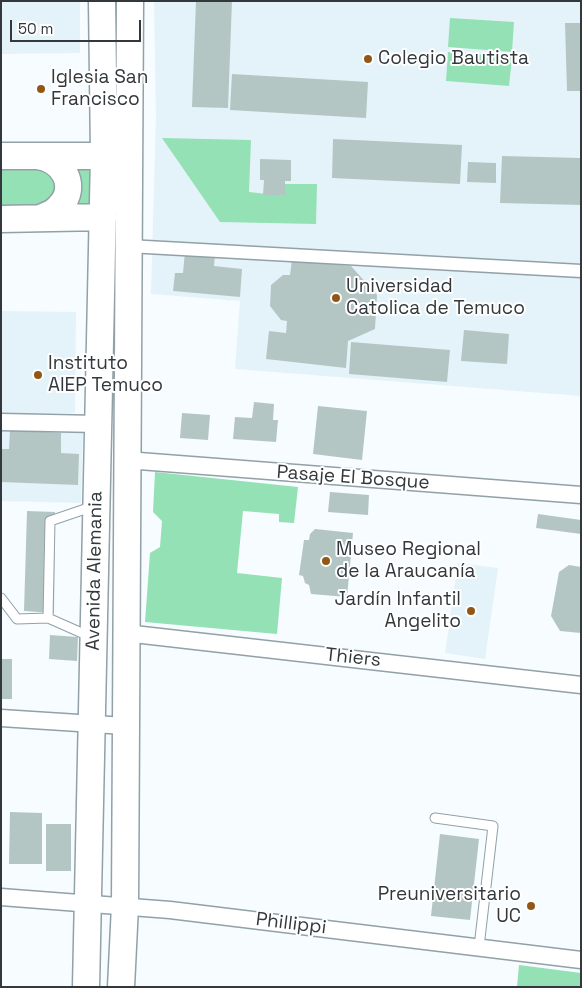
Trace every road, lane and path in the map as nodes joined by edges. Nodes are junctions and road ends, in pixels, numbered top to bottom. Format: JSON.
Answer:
{"nodes":[{"id":1,"x":102,"y":1,"type":"edge"},
{"id":2,"x":130,"y":1,"type":"edge"},
{"id":3,"x":1,"y":156,"type":"edge"},
{"id":4,"x":36,"y":156,"type":"junction"},
{"id":5,"x":104,"y":156,"type":"junction"},
{"id":6,"x":129,"y":191,"type":"junction"},
{"id":7,"x":102,"y":217,"type":"junction"},
{"id":8,"x":40,"y":218,"type":"junction"},
{"id":9,"x":1,"y":219,"type":"edge"},
{"id":10,"x":128,"y":246,"type":"junction"},
{"id":11,"x":581,"y":271,"type":"edge"},
{"id":12,"x":1,"y":422,"type":"edge"},
{"id":13,"x":98,"y":424,"type":"junction"},
{"id":14,"x":126,"y":460,"type":"junction"},
{"id":15,"x":581,"y":494,"type":"edge"},
{"id":16,"x":96,"y":505,"type":"junction"},
{"id":17,"x":1,"y":598,"type":"edge"},
{"id":18,"x":95,"y":608,"type":"junction"},
{"id":19,"x":48,"y":618,"type":"junction"},
{"id":20,"x":125,"y":633,"type":"junction"},
{"id":21,"x":94,"y":639,"type":"junction"},
{"id":22,"x":581,"y":685,"type":"edge"},
{"id":23,"x":1,"y":718,"type":"edge"},
{"id":24,"x":92,"y":723,"type":"junction"},
{"id":25,"x":125,"y":726,"type":"junction"},
{"id":26,"x":435,"y":818,"type":"dead end"},
{"id":27,"x":1,"y":897,"type":"edge"},
{"id":28,"x":88,"y":903,"type":"junction"},
{"id":29,"x":125,"y":906,"type":"junction"},
{"id":30,"x":479,"y":947,"type":"junction"},
{"id":31,"x":581,"y":960,"type":"edge"},
{"id":32,"x":86,"y":987,"type":"edge"},
{"id":33,"x":121,"y":987,"type":"edge"}],
"edges":[{"from":1,"to":5,"type":"main road","name":"Avenida Alemania"},
{"from":2,"to":6,"type":"main road","name":"Avenida Alemania"},
{"from":3,"to":4,"type":"main road"},
{"from":4,"to":5,"type":"main road"},
{"from":4,"to":8,"type":"main road"},
{"from":5,"to":6,"type":"main road"},
{"from":5,"to":7,"type":"main road","name":"Avenida Alemania"},
{"from":6,"to":10,"type":"main road","name":"Avenida Alemania"},
{"from":7,"to":8,"type":"main road"},
{"from":7,"to":13,"type":"main road","name":"Avenida Alemania"},
{"from":8,"to":9,"type":"main road"},
{"from":10,"to":11,"type":"street"},
{"from":10,"to":14,"type":"main road","name":"Avenida Alemania"},
{"from":12,"to":13,"type":"street"},
{"from":13,"to":16,"type":"main road","name":"Avenida Alemania"},
{"from":14,"to":15,"type":"street","name":"Pasaje El Bosque"},
{"from":14,"to":20,"type":"main road","name":"Avenida Alemania"},
{"from":16,"to":18,"type":"main road","name":"Avenida Alemania"},
{"from":16,"to":19,"type":"lane"},
{"from":17,"to":19,"type":"lane"},
{"from":18,"to":20,"type":"main road"},
{"from":18,"to":21,"type":"main road","name":"Avenida Alemania"},
{"from":19,"to":21,"type":"lane"},
{"from":20,"to":22,"type":"street","name":"Thiers"},
{"from":20,"to":25,"type":"main road","name":"Avenida Alemania"},
{"from":21,"to":24,"type":"main road","name":"Avenida Alemania"},
{"from":23,"to":24,"type":"street"},
{"from":24,"to":25,"type":"street"},
{"from":24,"to":28,"type":"main road","name":"Avenida Alemania"},
{"from":25,"to":29,"type":"main road","name":"Avenida Alemania"},
{"from":26,"to":30,"type":"lane"},
{"from":27,"to":28,"type":"street","name":"Phillippi"},
{"from":28,"to":29,"type":"street","name":"Phillippi"},
{"from":28,"to":32,"type":"main road","name":"Avenida Alemania"},
{"from":29,"to":30,"type":"street","name":"Phillippi"},
{"from":29,"to":33,"type":"main road","name":"Avenida Alemania"},
{"from":30,"to":31,"type":"street","name":"Phillippi"}]}
